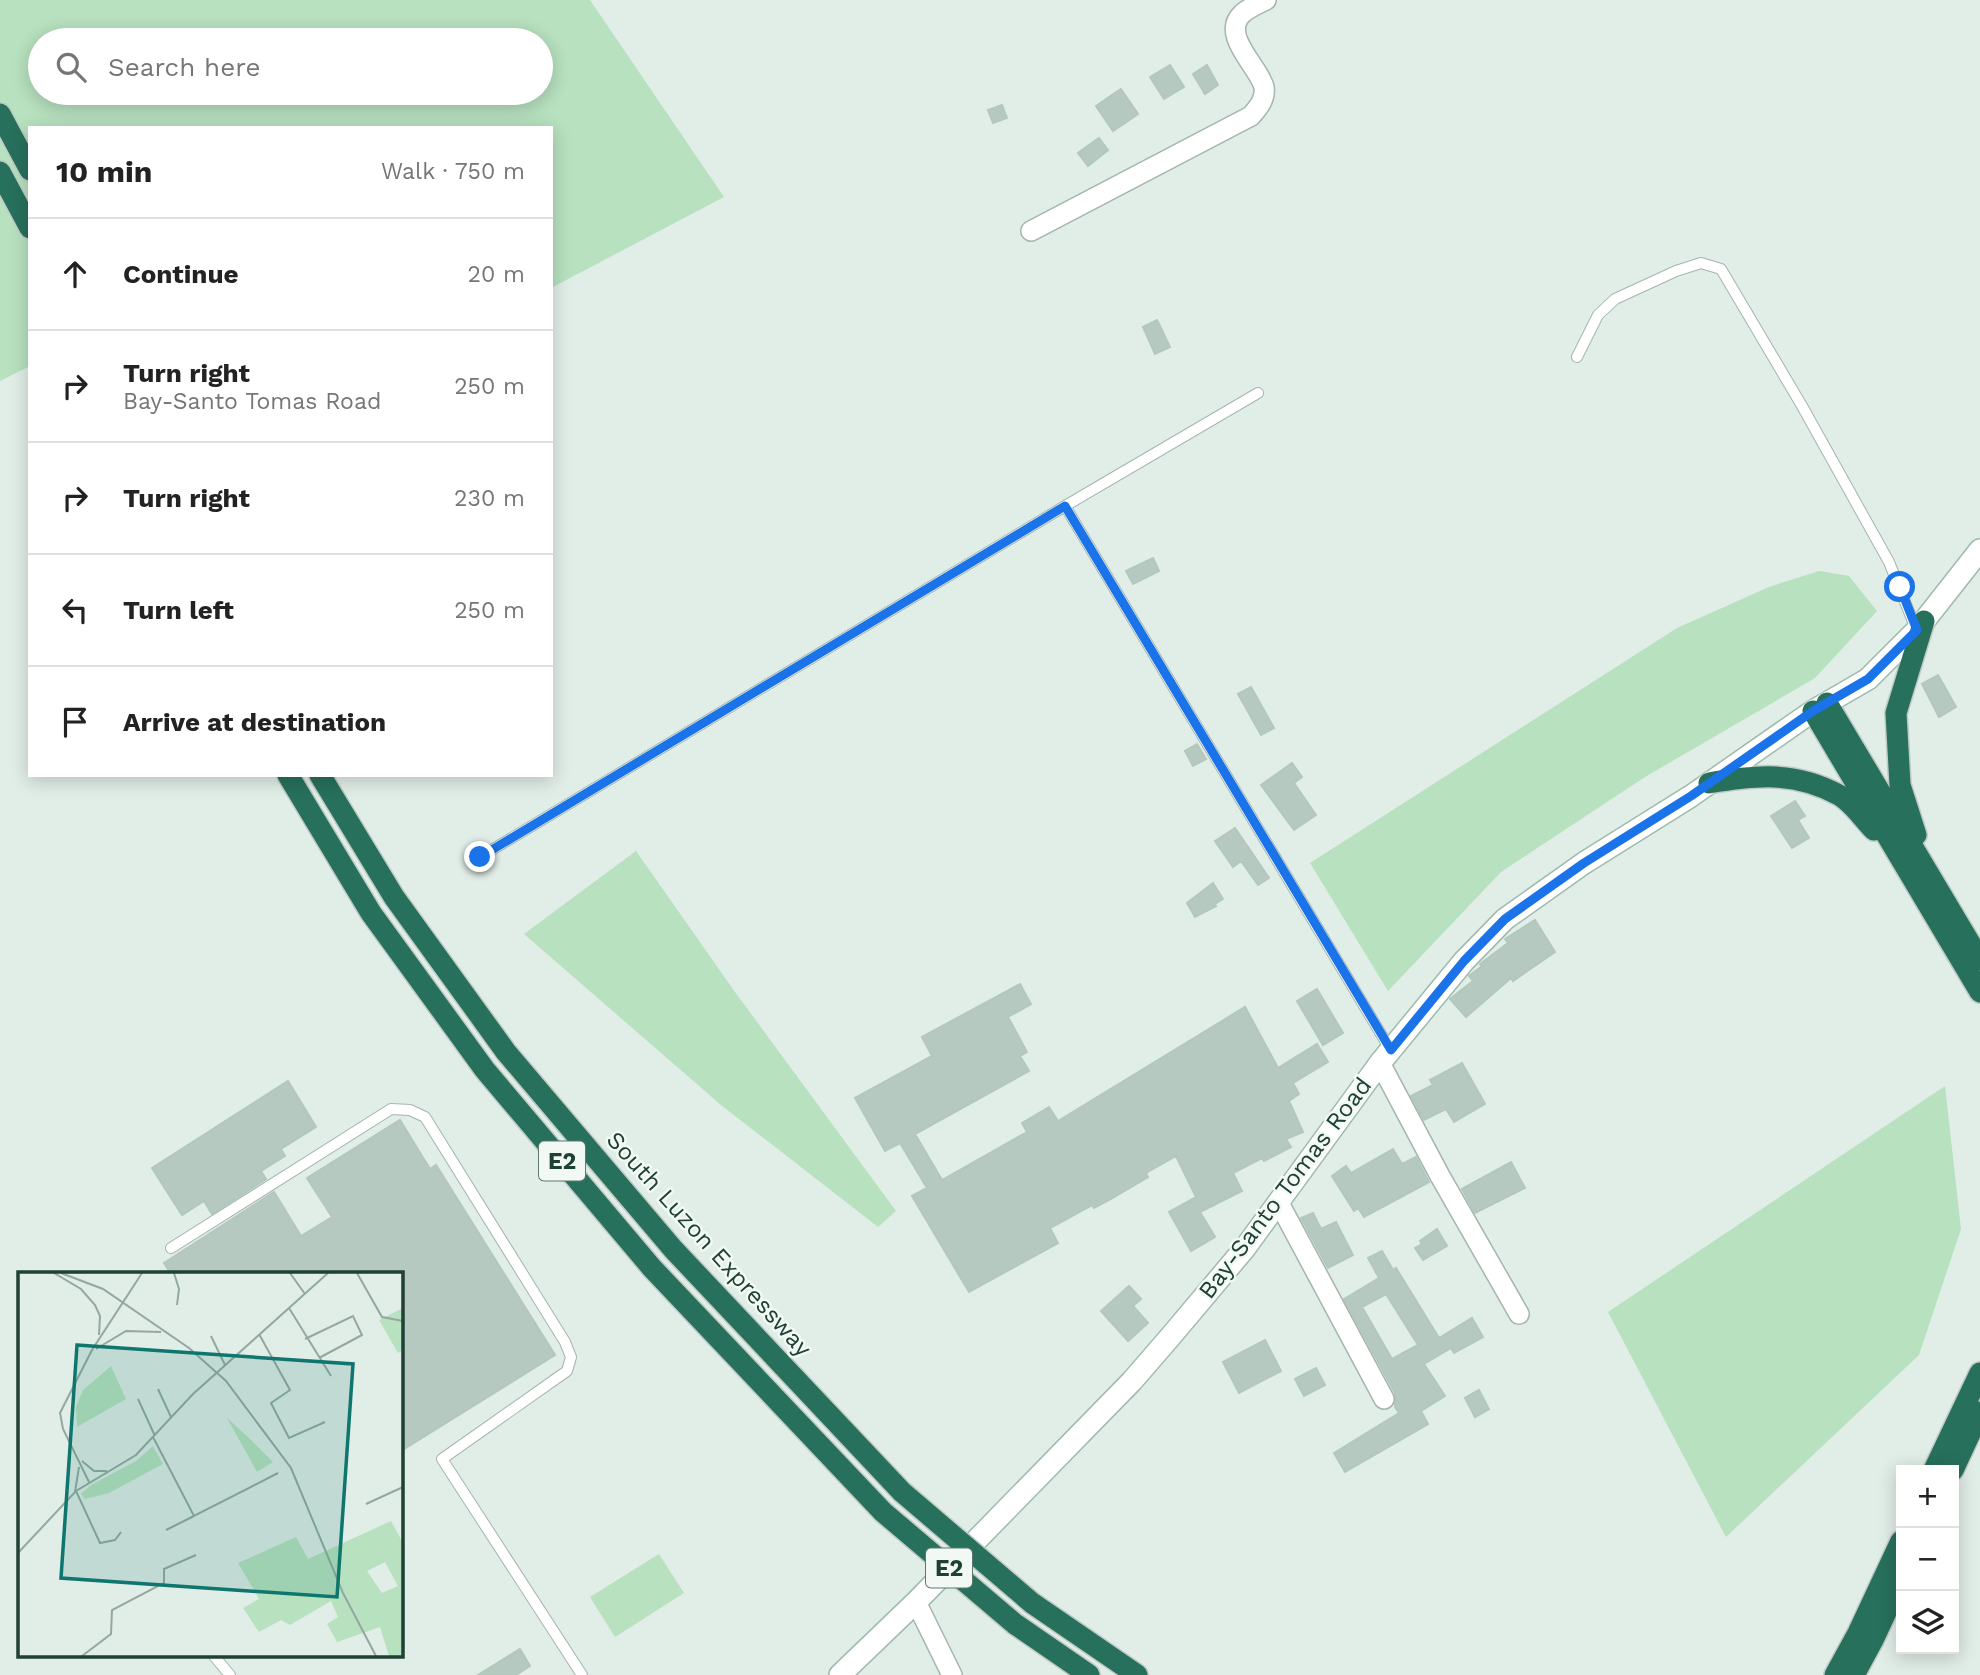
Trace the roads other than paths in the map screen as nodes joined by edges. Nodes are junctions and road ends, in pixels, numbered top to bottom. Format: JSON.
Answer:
{"nodes":[{"id":1,"x":1266,"y":0,"type":"edge"},
{"id":2,"x":0,"y":114,"type":"edge"},
{"id":3,"x":28,"y":166,"type":"edge"},
{"id":4,"x":0,"y":172,"type":"edge"},
{"id":5,"x":28,"y":224,"type":"edge"},
{"id":6,"x":1031,"y":231,"type":"dead end"},
{"id":7,"x":1577,"y":357,"type":"dead end"},
{"id":8,"x":1258,"y":393,"type":"dead end"},
{"id":9,"x":1065,"y":506,"type":"junction"},
{"id":10,"x":1980,"y":550,"type":"edge"},
{"id":11,"x":1920,"y":626,"type":"junction"},
{"id":12,"x":1820,"y":707,"type":"junction"},
{"id":13,"x":289,"y":777,"type":"edge"},
{"id":14,"x":321,"y":777,"type":"edge"},
{"id":15,"x":1709,"y":783,"type":"junction"},
{"id":16,"x":1898,"y":854,"type":"junction"},
{"id":17,"x":480,"y":857,"type":"dead end"},
{"id":18,"x":1926,"y":868,"type":"junction"},
{"id":19,"x":1980,"y":960,"type":"edge"},
{"id":20,"x":1980,"y":992,"type":"edge"},
{"id":21,"x":1385,"y":1056,"type":"junction"},
{"id":22,"x":1279,"y":1203,"type":"junction"},
{"id":23,"x":171,"y":1248,"type":"dead end"},
{"id":24,"x":1519,"y":1314,"type":"dead end"},
{"id":25,"x":1980,"y":1373,"type":"edge"},
{"id":26,"x":1384,"y":1399,"type":"dead end"},
{"id":27,"x":1980,"y":1412,"type":"edge"},
{"id":28,"x":1936,"y":1465,"type":"edge"},
{"id":29,"x":1955,"y":1465,"type":"edge"},
{"id":30,"x":1896,"y":1554,"type":"edge"},
{"id":31,"x":1896,"y":1588,"type":"edge"},
{"id":32,"x":916,"y":1602,"type":"junction"},
{"id":33,"x":1865,"y":1637,"type":"junction"},
{"id":34,"x":216,"y":1658,"type":"edge"},
{"id":35,"x":230,"y":1675,"type":"edge"},
{"id":36,"x":582,"y":1675,"type":"edge"},
{"id":37,"x":841,"y":1675,"type":"edge"},
{"id":38,"x":952,"y":1675,"type":"edge"},
{"id":39,"x":1089,"y":1675,"type":"edge"},
{"id":40,"x":1137,"y":1675,"type":"edge"},
{"id":41,"x":1821,"y":1675,"type":"edge"},
{"id":42,"x":1835,"y":1675,"type":"edge"},
{"id":43,"x":1854,"y":1675,"type":"edge"},
{"id":44,"x":1861,"y":1675,"type":"edge"}],
"edges":[{"from":1,"to":6,"type":"street"},
{"from":2,"to":3,"type":"highway"},
{"from":4,"to":5,"type":"highway"},
{"from":7,"to":11,"type":"lane"},
{"from":8,"to":9,"type":"lane"},
{"from":9,"to":17,"type":"lane"},
{"from":9,"to":21,"type":"lane"},
{"from":10,"to":11,"type":"main road","name":"Bay-Santo Tomas Road"},
{"from":11,"to":12,"type":"main road","name":"Bay-Santo Tomas Road"},
{"from":11,"to":18,"type":"highway"},
{"from":12,"to":15,"type":"main road","name":"Bay-Santo Tomas Road"},
{"from":12,"to":16,"type":"highway"},
{"from":12,"to":18,"type":"highway"},
{"from":13,"to":39,"type":"highway","number":"E2","bridge":true},
{"from":14,"to":40,"type":"highway","name":"South Luzon Expressway","number":"E2","bridge":true},
{"from":15,"to":16,"type":"highway"},
{"from":15,"to":21,"type":"main road","name":"Bay-Santo Tomas Road"},
{"from":16,"to":20,"type":"highway"},
{"from":18,"to":19,"type":"highway"},
{"from":21,"to":22,"type":"main road","name":"Bay-Santo Tomas Road"},
{"from":21,"to":24,"type":"street"},
{"from":22,"to":26,"type":"street"},
{"from":22,"to":32,"type":"main road","name":"Bay-Santo Tomas Road"},
{"from":23,"to":36,"type":"lane"},
{"from":25,"to":28,"type":"highway"},
{"from":27,"to":29,"type":"highway"},
{"from":30,"to":33,"type":"highway"},
{"from":31,"to":33,"type":"highway"},
{"from":32,"to":37,"type":"main road","name":"Bay-Santo Tomas Road"},
{"from":32,"to":38,"type":"street"},
{"from":33,"to":41,"type":"highway"},
{"from":33,"to":42,"type":"highway"},
{"from":33,"to":43,"type":"highway"},
{"from":33,"to":44,"type":"highway"},
{"from":34,"to":35,"type":"lane"}]}
